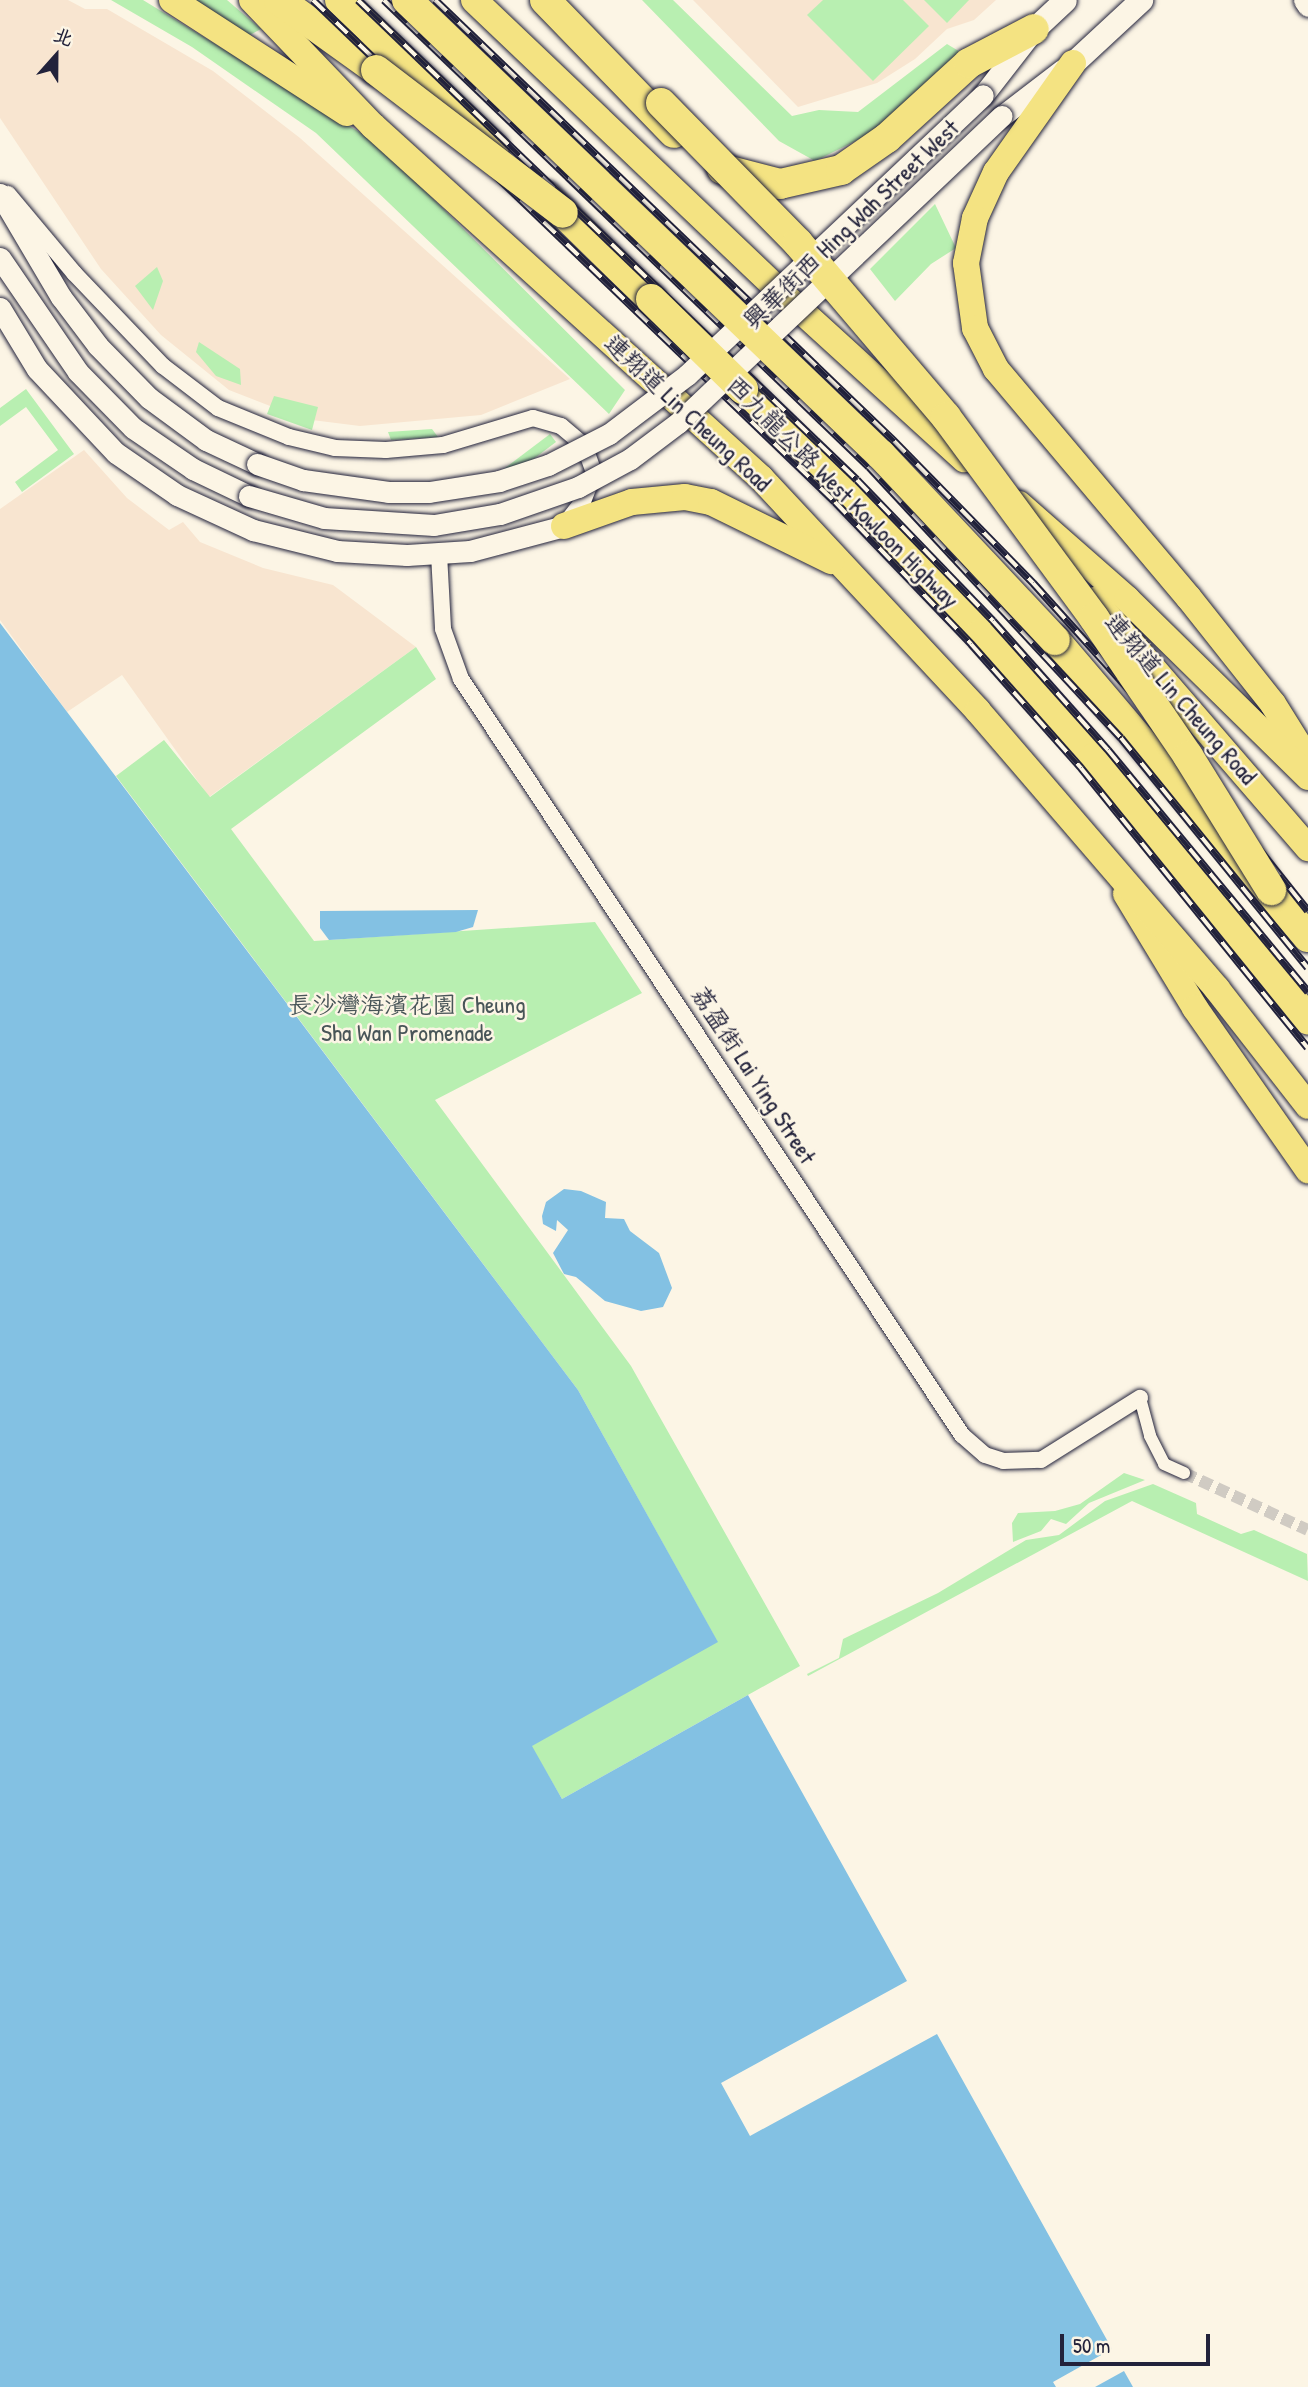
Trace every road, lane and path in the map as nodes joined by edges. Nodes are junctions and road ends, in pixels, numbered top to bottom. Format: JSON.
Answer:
{"nodes":[{"id":1,"x":172,"y":0,"type":"edge"},
{"id":2,"x":252,"y":0,"type":"edge"},
{"id":3,"x":279,"y":0,"type":"edge"},
{"id":4,"x":340,"y":0,"type":"edge"},
{"id":5,"x":407,"y":0,"type":"edge"},
{"id":6,"x":474,"y":0,"type":"edge"},
{"id":7,"x":545,"y":0,"type":"edge"},
{"id":8,"x":559,"y":0,"type":"edge"},
{"id":9,"x":1065,"y":0,"type":"edge"},
{"id":10,"x":1141,"y":0,"type":"edge"},
{"id":11,"x":1304,"y":0,"type":"edge"},
{"id":12,"x":1308,"y":6,"type":"edge"},
{"id":13,"x":1034,"y":29,"type":"junction"},
{"id":14,"x":1073,"y":63,"type":"junction"},
{"id":15,"x":373,"y":126,"type":"junction"},
{"id":16,"x":0,"y":184,"type":"edge"},
{"id":17,"x":0,"y":194,"type":"edge"},
{"id":18,"x":563,"y":213,"type":"junction"},
{"id":19,"x":0,"y":258,"type":"edge"},
{"id":20,"x":0,"y":308,"type":"edge"},
{"id":21,"x":947,"y":440,"type":"junction"},
{"id":22,"x":564,"y":526,"type":"junction"},
{"id":23,"x":439,"y":554,"type":"junction"},
{"id":24,"x":848,"y":570,"type":"junction"},
{"id":25,"x":1308,"y":760,"type":"edge"},
{"id":26,"x":1308,"y":777,"type":"edge"},
{"id":27,"x":1308,"y":848,"type":"edge"},
{"id":28,"x":1099,"y":850,"type":"junction"},
{"id":29,"x":1271,"y":890,"type":"junction"},
{"id":30,"x":1308,"y":937,"type":"edge"},
{"id":31,"x":1308,"y":1019,"type":"edge"},
{"id":32,"x":1308,"y":1106,"type":"edge"},
{"id":33,"x":1308,"y":1170,"type":"edge"},
{"id":34,"x":1140,"y":1398,"type":"joint"},
{"id":35,"x":1184,"y":1473,"type":"tunnel mouth"}],
"edges":[{"from":1,"to":15,"type":"main road"},
{"from":2,"to":15,"type":"main road","name":"連翔道 Lin Cheung Road"},
{"from":3,"to":18,"type":"highway","bridge":true},
{"from":4,"to":18,"type":"highway","name":"西九龍公路 West Kowloon Highway","bridge":true},
{"from":5,"to":29,"type":"highway","name":"西九龍公路 West Kowloon Highway","bridge":true},
{"from":6,"to":21,"type":"main road","name":"連翔道 Lin Cheung Road"},
{"from":7,"to":13,"type":"highway"},
{"from":8,"to":29,"type":"highway","bridge":true},
{"from":9,"to":13,"type":"main road","name":"興華街西 Hing Wah Street West"},
{"from":10,"to":14,"type":"main road","name":"興華街西 Hing Wah Street West"},
{"from":11,"to":12,"type":"street"},
{"from":13,"to":17,"type":"street","name":"興華街西 Hing Wah Street West","bridge":true},
{"from":14,"to":19,"type":"street","name":"興華街西 Hing Wah Street West","bridge":true},
{"from":14,"to":25,"type":"main road"},
{"from":15,"to":24,"type":"main road","name":"連翔道 Lin Cheung Road"},
{"from":16,"to":22,"type":"street"},
{"from":18,"to":31,"type":"highway","name":"西九龍公路 West Kowloon Highway","bridge":true},
{"from":20,"to":23,"type":"street"},
{"from":21,"to":26,"type":"main road"},
{"from":21,"to":27,"type":"main road","name":"連翔道 Lin Cheung Road"},
{"from":22,"to":23,"type":"street"},
{"from":22,"to":24,"type":"main road"},
{"from":23,"to":34,"type":"street","name":"荔盈街 Lai Ying Street"},
{"from":24,"to":28,"type":"main road","name":"連翔道 Lin Cheung Road"},
{"from":28,"to":32,"type":"main road","name":"連翔道 Lin Cheung Road"},
{"from":28,"to":33,"type":"main road","name":"連翔道 Lin Cheung Road"},
{"from":29,"to":30,"type":"highway","name":"西九龍公路 West Kowloon Highway"},
{"from":34,"to":35,"type":"street"}]}
